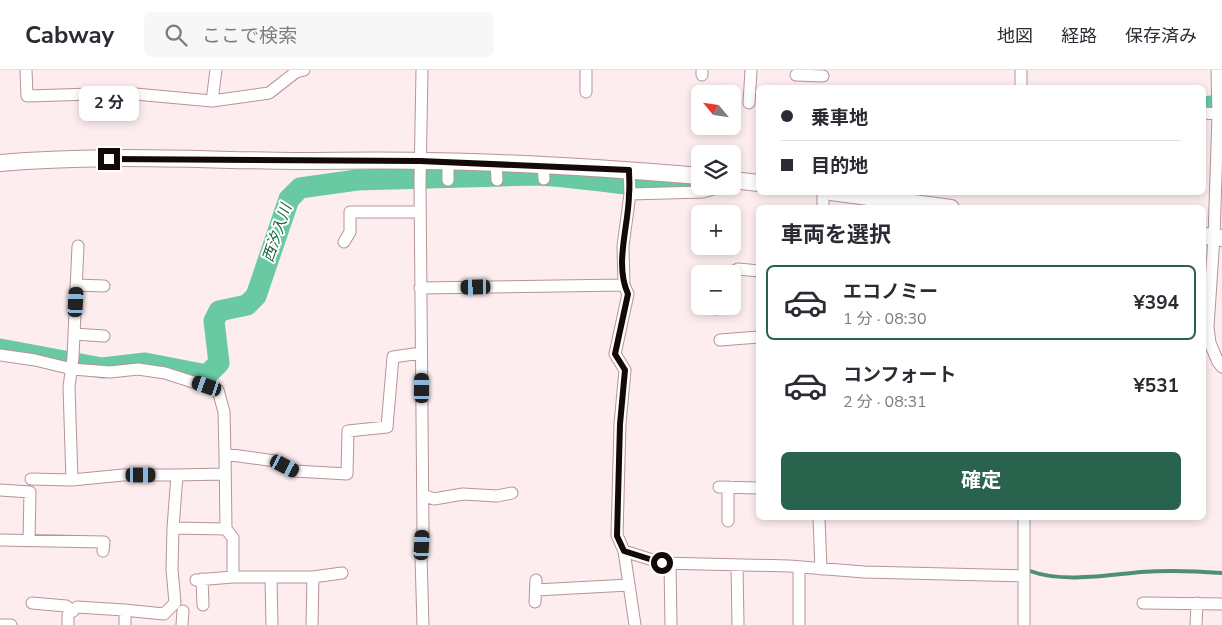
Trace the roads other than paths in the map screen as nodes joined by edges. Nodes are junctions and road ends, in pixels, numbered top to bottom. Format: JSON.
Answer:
{"nodes":[{"id":1,"x":26,"y":70,"type":"edge"},
{"id":2,"x":216,"y":70,"type":"edge"},
{"id":3,"x":304,"y":70,"type":"edge"},
{"id":4,"x":422,"y":70,"type":"edge"},
{"id":5,"x":586,"y":70,"type":"edge"},
{"id":6,"x":751,"y":70,"type":"edge"},
{"id":7,"x":1021,"y":70,"type":"edge"},
{"id":8,"x":1217,"y":70,"type":"edge"},
{"id":9,"x":796,"y":75,"type":"dead end"},
{"id":10,"x":823,"y":78,"type":"edge"},
{"id":11,"x":1021,"y":85,"type":"edge"},
{"id":12,"x":586,"y":92,"type":"dead end"},
{"id":13,"x":212,"y":101,"type":"junction"},
{"id":14,"x":749,"y":103,"type":"dead end"},
{"id":15,"x":1206,"y":114,"type":"edge"},
{"id":16,"x":1218,"y":114,"type":"junction"},
{"id":17,"x":0,"y":163,"type":"edge"},
{"id":18,"x":420,"y":172,"type":"junction"},
{"id":19,"x":629,"y":174,"type":"junction"},
{"id":20,"x":691,"y":176,"type":"edge"},
{"id":21,"x":741,"y":182,"type":"edge"},
{"id":22,"x":756,"y":183,"type":"edge"},
{"id":23,"x":629,"y":192,"type":"junction"},
{"id":24,"x":691,"y":192,"type":"edge"},
{"id":25,"x":853,"y":195,"type":"edge"},
{"id":26,"x":928,"y":205,"type":"edge"},
{"id":27,"x":420,"y":212,"type":"junction"},
{"id":28,"x":1213,"y":237,"type":"edge"},
{"id":29,"x":344,"y":242,"type":"dead end"},
{"id":30,"x":78,"y":246,"type":"dead end"},
{"id":31,"x":741,"y":268,"type":"edge"},
{"id":32,"x":756,"y":271,"type":"edge"},
{"id":33,"x":76,"y":285,"type":"junction"},
{"id":34,"x":624,"y":285,"type":"junction"},
{"id":35,"x":104,"y":286,"type":"dead end"},
{"id":36,"x":420,"y":288,"type":"junction"},
{"id":37,"x":74,"y":334,"type":"junction"},
{"id":38,"x":104,"y":336,"type":"dead end"},
{"id":39,"x":756,"y":337,"type":"edge"},
{"id":40,"x":720,"y":340,"type":"dead end"},
{"id":41,"x":421,"y":353,"type":"junction"},
{"id":42,"x":0,"y":355,"type":"edge"},
{"id":43,"x":72,"y":365,"type":"junction"},
{"id":44,"x":1222,"y":367,"type":"edge"},
{"id":45,"x":225,"y":454,"type":"junction"},
{"id":46,"x":224,"y":474,"type":"junction"},
{"id":47,"x":177,"y":475,"type":"junction"},
{"id":48,"x":31,"y":479,"type":"dead end"},
{"id":49,"x":72,"y":480,"type":"junction"},
{"id":50,"x":756,"y":488,"type":"edge"},
{"id":51,"x":0,"y":490,"type":"edge"},
{"id":52,"x":512,"y":493,"type":"dead end"},
{"id":53,"x":423,"y":494,"type":"junction"},
{"id":54,"x":819,"y":520,"type":"edge"},
{"id":55,"x":1024,"y":520,"type":"edge"},
{"id":56,"x":728,"y":521,"type":"dead end"},
{"id":57,"x":173,"y":528,"type":"junction"},
{"id":58,"x":226,"y":529,"type":"junction"},
{"id":59,"x":0,"y":540,"type":"edge"},
{"id":60,"x":29,"y":540,"type":"junction"},
{"id":61,"x":104,"y":541,"type":"dead end"},
{"id":62,"x":624,"y":551,"type":"junction"},
{"id":63,"x":670,"y":564,"type":"junction"},
{"id":64,"x":737,"y":565,"type":"junction"},
{"id":65,"x":799,"y":568,"type":"junction"},
{"id":66,"x":821,"y":569,"type":"junction"},
{"id":67,"x":342,"y":574,"type":"dead end"},
{"id":68,"x":1024,"y":576,"type":"junction"},
{"id":69,"x":233,"y":577,"type":"junction"},
{"id":70,"x":271,"y":577,"type":"junction"},
{"id":71,"x":313,"y":577,"type":"junction"},
{"id":72,"x":629,"y":585,"type":"junction"},
{"id":73,"x":536,"y":590,"type":"dead end"},
{"id":74,"x":32,"y":603,"type":"dead end"},
{"id":75,"x":1143,"y":603,"type":"dead end"},
{"id":76,"x":1197,"y":603,"type":"junction"},
{"id":77,"x":1222,"y":604,"type":"edge"},
{"id":78,"x":203,"y":605,"type":"dead end"},
{"id":79,"x":125,"y":610,"type":"junction"},
{"id":80,"x":73,"y":611,"type":"junction"},
{"id":81,"x":183,"y":611,"type":"dead end"},
{"id":82,"x":0,"y":624,"type":"edge"},
{"id":83,"x":11,"y":625,"type":"edge"},
{"id":84,"x":68,"y":625,"type":"edge"},
{"id":85,"x":125,"y":625,"type":"edge"},
{"id":86,"x":182,"y":625,"type":"edge"},
{"id":87,"x":272,"y":625,"type":"edge"},
{"id":88,"x":312,"y":625,"type":"edge"},
{"id":89,"x":423,"y":625,"type":"edge"},
{"id":90,"x":635,"y":625,"type":"edge"},
{"id":91,"x":671,"y":625,"type":"edge"},
{"id":92,"x":738,"y":625,"type":"edge"},
{"id":93,"x":799,"y":625,"type":"edge"},
{"id":94,"x":1024,"y":625,"type":"edge"},
{"id":95,"x":1196,"y":625,"type":"edge"}],
"edges":[{"from":1,"to":13,"type":"street"},
{"from":2,"to":13,"type":"street"},
{"from":3,"to":13,"type":"street"},
{"from":4,"to":18,"type":"street"},
{"from":5,"to":12,"type":"street"},
{"from":6,"to":14,"type":"street"},
{"from":7,"to":11,"type":"street"},
{"from":8,"to":16,"type":"street"},
{"from":9,"to":10,"type":"street"},
{"from":15,"to":16,"type":"street"},
{"from":16,"to":28,"type":"street"},
{"from":17,"to":18,"type":"street"},
{"from":18,"to":19,"type":"street"},
{"from":18,"to":27,"type":"street"},
{"from":19,"to":20,"type":"street"},
{"from":19,"to":23,"type":"street"},
{"from":21,"to":22,"type":"street"},
{"from":23,"to":24,"type":"street"},
{"from":23,"to":34,"type":"street"},
{"from":25,"to":26,"type":"street"},
{"from":27,"to":29,"type":"street"},
{"from":27,"to":36,"type":"street"},
{"from":28,"to":44,"type":"street"},
{"from":30,"to":33,"type":"street"},
{"from":31,"to":32,"type":"street"},
{"from":33,"to":35,"type":"street"},
{"from":33,"to":37,"type":"street"},
{"from":34,"to":36,"type":"street"},
{"from":34,"to":62,"type":"street"},
{"from":36,"to":41,"type":"street"},
{"from":37,"to":38,"type":"street"},
{"from":37,"to":43,"type":"street"},
{"from":39,"to":40,"type":"street"},
{"from":41,"to":45,"type":"street"},
{"from":41,"to":53,"type":"street"},
{"from":42,"to":43,"type":"street"},
{"from":43,"to":45,"type":"street"},
{"from":43,"to":49,"type":"street"},
{"from":45,"to":46,"type":"street"},
{"from":46,"to":47,"type":"street"},
{"from":46,"to":58,"type":"street"},
{"from":47,"to":49,"type":"street"},
{"from":47,"to":57,"type":"street"},
{"from":48,"to":49,"type":"street"},
{"from":50,"to":56,"type":"street"},
{"from":51,"to":60,"type":"street"},
{"from":52,"to":53,"type":"street"},
{"from":53,"to":89,"type":"street"},
{"from":54,"to":66,"type":"street"},
{"from":55,"to":68,"type":"street"},
{"from":57,"to":58,"type":"street"},
{"from":57,"to":79,"type":"street"},
{"from":58,"to":69,"type":"street"},
{"from":59,"to":60,"type":"street"},
{"from":60,"to":61,"type":"street"},
{"from":62,"to":63,"type":"street"},
{"from":62,"to":72,"type":"street"},
{"from":63,"to":64,"type":"street"},
{"from":63,"to":91,"type":"street"},
{"from":64,"to":65,"type":"street"},
{"from":64,"to":92,"type":"street"},
{"from":65,"to":66,"type":"street"},
{"from":65,"to":93,"type":"street"},
{"from":66,"to":68,"type":"street"},
{"from":67,"to":71,"type":"street"},
{"from":68,"to":94,"type":"street"},
{"from":69,"to":70,"type":"street"},
{"from":69,"to":78,"type":"street"},
{"from":70,"to":71,"type":"street"},
{"from":70,"to":87,"type":"street"},
{"from":71,"to":88,"type":"street"},
{"from":72,"to":73,"type":"street"},
{"from":72,"to":90,"type":"street"},
{"from":74,"to":80,"type":"street"},
{"from":75,"to":76,"type":"street"},
{"from":76,"to":77,"type":"street"},
{"from":76,"to":95,"type":"street"},
{"from":79,"to":80,"type":"street"},
{"from":79,"to":85,"type":"street"},
{"from":80,"to":84,"type":"street"},
{"from":81,"to":86,"type":"street"},
{"from":82,"to":83,"type":"street"}]}
